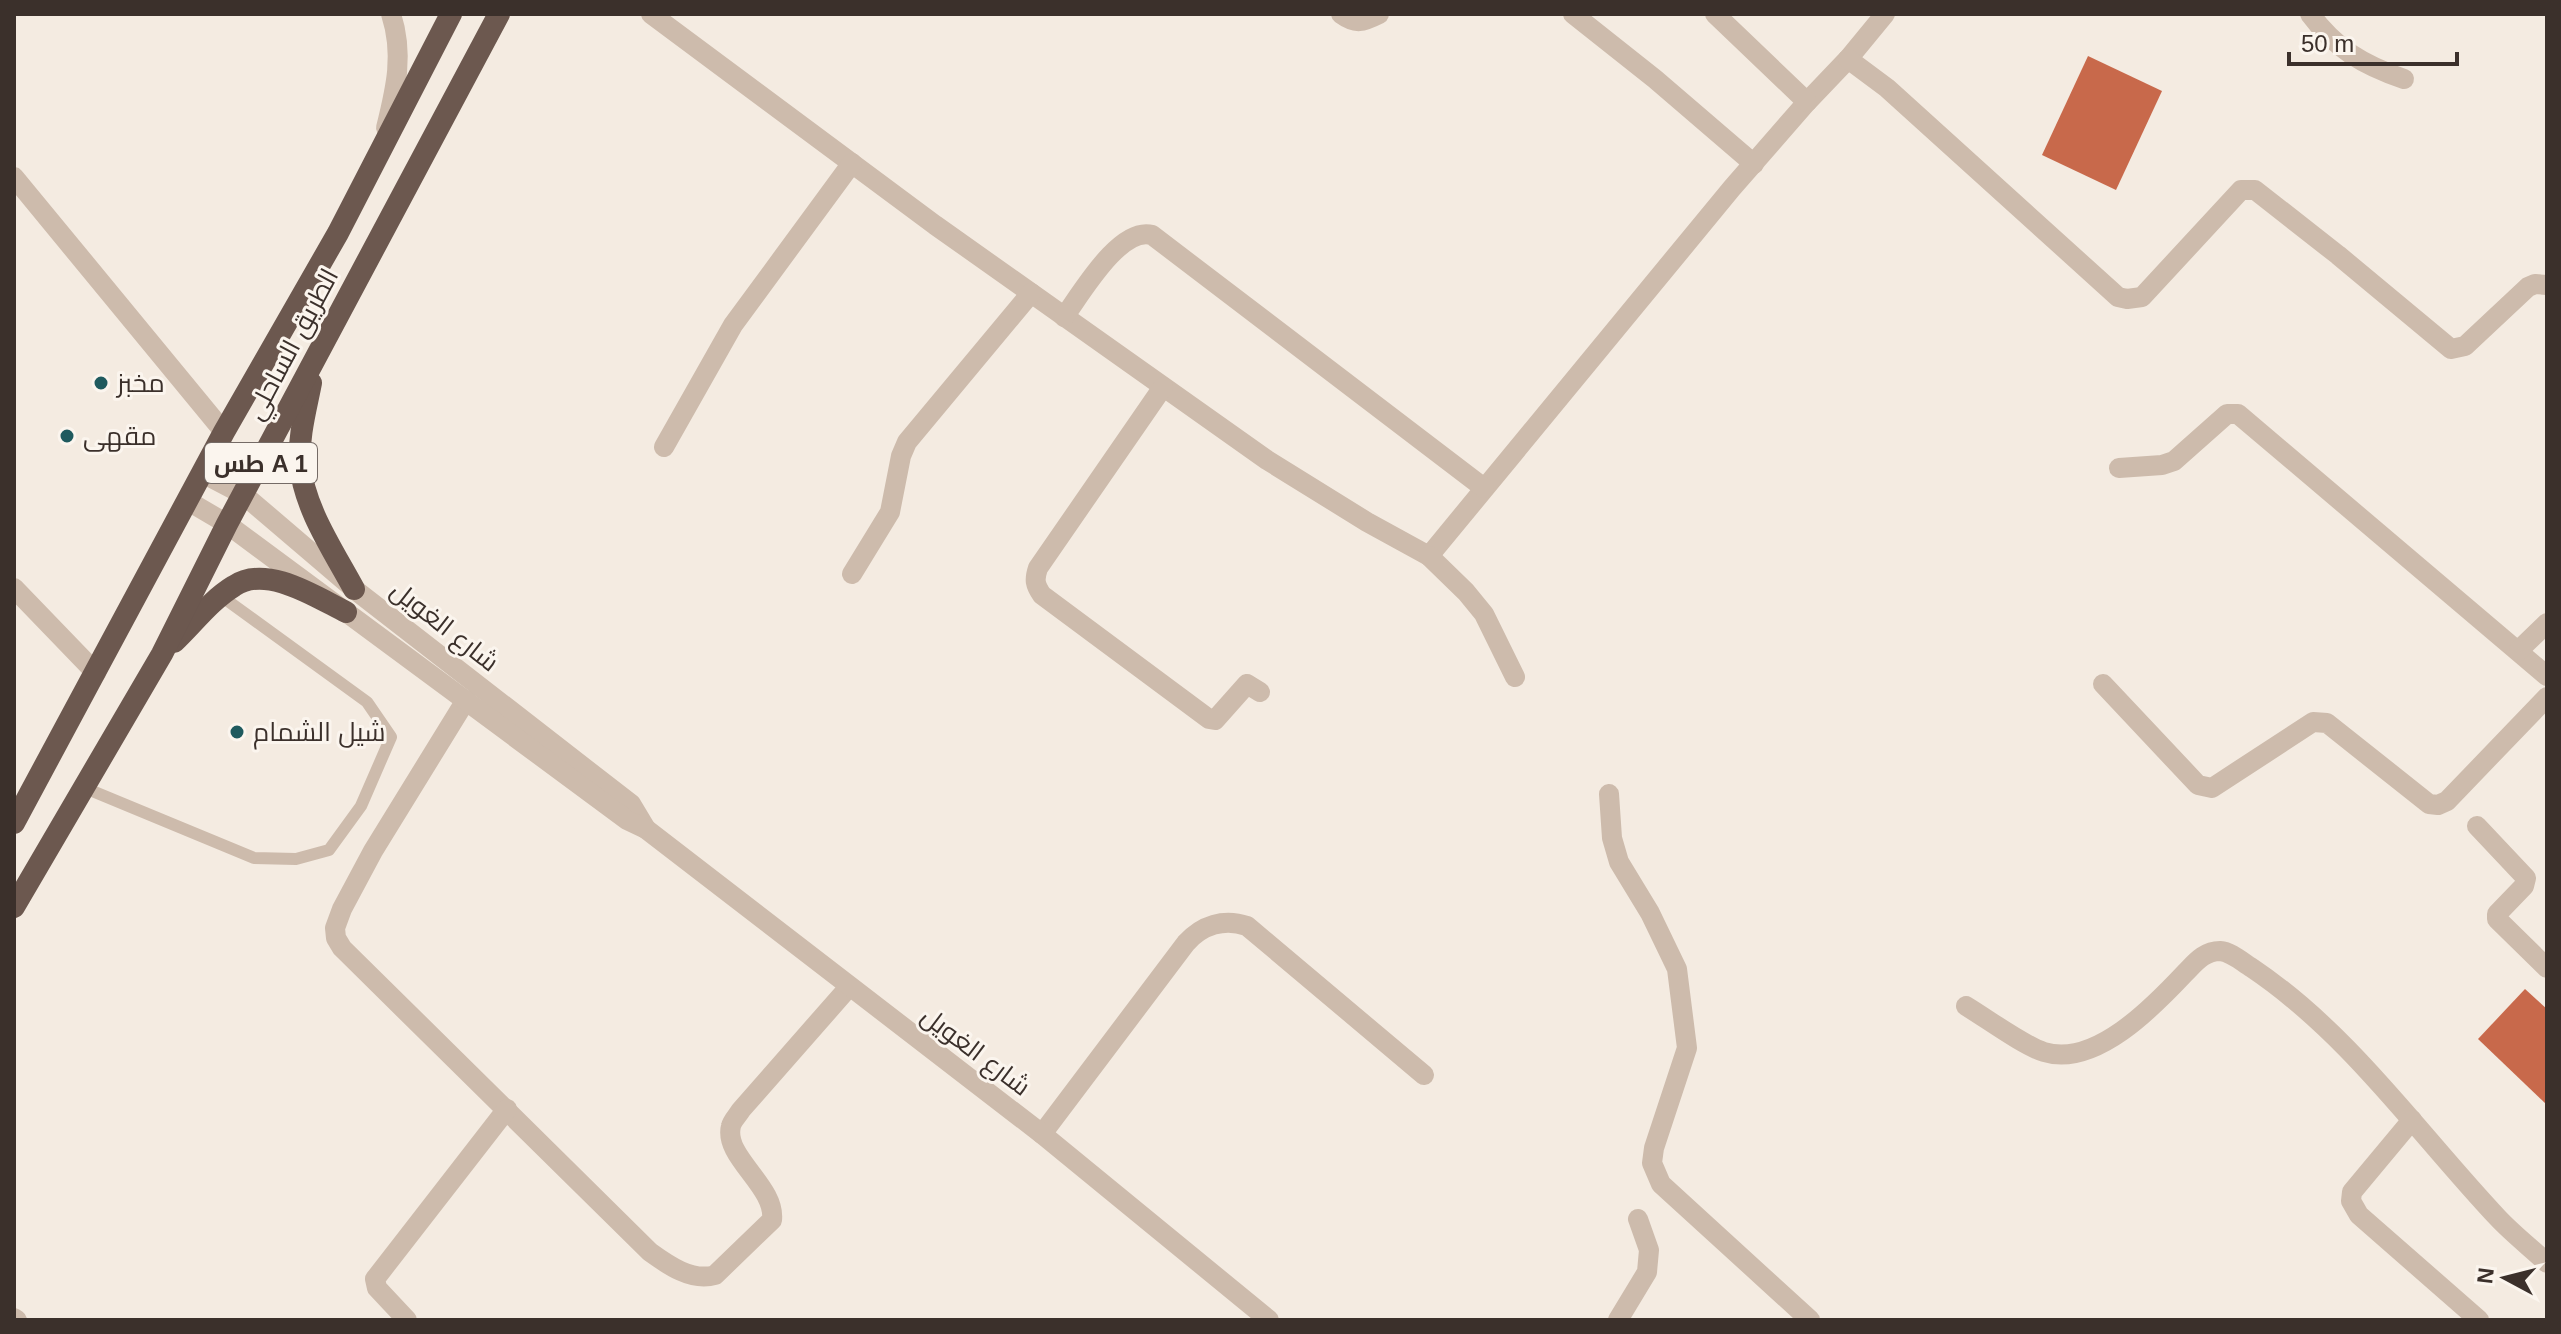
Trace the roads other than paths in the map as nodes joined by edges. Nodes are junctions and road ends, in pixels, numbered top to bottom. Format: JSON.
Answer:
{"nodes":[{"id":1,"x":391,"y":14,"type":"edge"},
{"id":2,"x":451,"y":14,"type":"edge"},
{"id":3,"x":499,"y":14,"type":"edge"},
{"id":4,"x":651,"y":14,"type":"edge"},
{"id":5,"x":1341,"y":14,"type":"edge"},
{"id":6,"x":1379,"y":14,"type":"edge"},
{"id":7,"x":1573,"y":14,"type":"edge"},
{"id":8,"x":1715,"y":14,"type":"edge"},
{"id":9,"x":1885,"y":14,"type":"edge"},
{"id":10,"x":2310,"y":14,"type":"edge"},
{"id":11,"x":1848,"y":59,"type":"junction"},
{"id":12,"x":2404,"y":79,"type":"dead end"},
{"id":13,"x":1807,"y":102,"type":"junction"},
{"id":14,"x":381,"y":150,"type":"junction"},
{"id":15,"x":852,"y":163,"type":"junction"},
{"id":16,"x":1754,"y":164,"type":"junction"},
{"id":17,"x":14,"y":177,"type":"edge"},
{"id":18,"x":2547,"y":285,"type":"edge"},
{"id":19,"x":1031,"y":293,"type":"junction"},
{"id":20,"x":1064,"y":317,"type":"junction"},
{"id":21,"x":315,"y":361,"type":"junction"},
{"id":22,"x":1163,"y":387,"type":"junction"},
{"id":23,"x":224,"y":432,"type":"junction"},
{"id":24,"x":664,"y":447,"type":"dead end"},
{"id":25,"x":2119,"y":468,"type":"dead end"},
{"id":26,"x":202,"y":473,"type":"junction"},
{"id":27,"x":1484,"y":488,"type":"junction"},
{"id":28,"x":244,"y":495,"type":"junction"},
{"id":29,"x":188,"y":501,"type":"junction"},
{"id":30,"x":227,"y":524,"type":"junction"},
{"id":31,"x":1429,"y":556,"type":"junction"},
{"id":32,"x":852,"y":574,"type":"dead end"},
{"id":33,"x":14,"y":588,"type":"edge"},
{"id":34,"x":354,"y":589,"type":"junction"},
{"id":35,"x":221,"y":596,"type":"junction"},
{"id":36,"x":346,"y":612,"type":"junction"},
{"id":37,"x":2547,"y":623,"type":"edge"},
{"id":38,"x":2519,"y":650,"type":"junction"},
{"id":39,"x":162,"y":654,"type":"junction"},
{"id":40,"x":96,"y":673,"type":"junction"},
{"id":41,"x":2547,"y":676,"type":"edge"},
{"id":42,"x":1515,"y":677,"type":"dead end"},
{"id":43,"x":2103,"y":684,"type":"dead end"},
{"id":44,"x":1260,"y":692,"type":"dead end"},
{"id":45,"x":2547,"y":697,"type":"edge"},
{"id":46,"x":466,"y":700,"type":"junction"},
{"id":47,"x":85,"y":788,"type":"junction"},
{"id":48,"x":1609,"y":794,"type":"dead end"},
{"id":49,"x":14,"y":823,"type":"edge"},
{"id":50,"x":2477,"y":826,"type":"dead end"},
{"id":51,"x":646,"y":829,"type":"junction"},
{"id":52,"x":14,"y":907,"type":"edge"},
{"id":53,"x":2547,"y":968,"type":"edge"},
{"id":54,"x":849,"y":987,"type":"junction"},
{"id":55,"x":1966,"y":1006,"type":"dead end"},
{"id":56,"x":1424,"y":1075,"type":"dead end"},
{"id":57,"x":507,"y":1109,"type":"junction"},
{"id":58,"x":2412,"y":1120,"type":"junction"},
{"id":59,"x":1042,"y":1134,"type":"junction"},
{"id":60,"x":1638,"y":1219,"type":"dead end"},
{"id":61,"x":2547,"y":1263,"type":"edge"},
{"id":62,"x":407,"y":1320,"type":"edge"},
{"id":63,"x":1269,"y":1320,"type":"edge"},
{"id":64,"x":1618,"y":1320,"type":"edge"},
{"id":65,"x":1810,"y":1320,"type":"edge"},
{"id":66,"x":2479,"y":1320,"type":"edge"}],
"edges":[{"from":1,"to":14,"type":"street"},
{"from":2,"to":14,"type":"highway","name":"الطريق الساحلي","number":"طس A 1"},
{"from":3,"to":21,"type":"highway","name":"الطريق الساحلي","number":"طس A 1"},
{"from":4,"to":15,"type":"street"},
{"from":5,"to":6,"type":"street"},
{"from":7,"to":16,"type":"street"},
{"from":8,"to":13,"type":"street"},
{"from":9,"to":11,"type":"street"},
{"from":10,"to":12,"type":"street"},
{"from":11,"to":13,"type":"street"},
{"from":11,"to":18,"type":"street"},
{"from":13,"to":16,"type":"street"},
{"from":14,"to":23,"type":"highway","name":"الطريق الساحلي","number":"طس A 1"},
{"from":15,"to":19,"type":"street"},
{"from":15,"to":24,"type":"street"},
{"from":16,"to":27,"type":"street"},
{"from":17,"to":23,"type":"street"},
{"from":19,"to":20,"type":"street"},
{"from":19,"to":32,"type":"street"},
{"from":20,"to":22,"type":"street"},
{"from":20,"to":27,"type":"street"},
{"from":21,"to":28,"type":"highway","name":"الطريق الساحلي","number":"طس A 1"},
{"from":21,"to":34,"type":"highway"},
{"from":22,"to":31,"type":"street"},
{"from":22,"to":44,"type":"street"},
{"from":23,"to":26,"type":"highway","name":"الطريق الساحلي","number":"طس A 1"},
{"from":25,"to":38,"type":"street"},
{"from":26,"to":28,"type":"street","name":"شارع الغويل"},
{"from":26,"to":29,"type":"highway","name":"الطريق الساحلي","number":"طس A 1"},
{"from":27,"to":31,"type":"street"},
{"from":28,"to":30,"type":"highway","name":"الطريق الساحلي","number":"طس A 1"},
{"from":28,"to":34,"type":"street","name":"شارع الغويل"},
{"from":29,"to":30,"type":"street","name":"شارع الغويل"},
{"from":29,"to":40,"type":"highway","name":"الطريق الساحلي","number":"طس A 1"},
{"from":30,"to":36,"type":"street","name":"شارع الغويل"},
{"from":30,"to":39,"type":"highway","name":"الطريق الساحلي","number":"طس A 1"},
{"from":31,"to":42,"type":"street"},
{"from":33,"to":40,"type":"street"},
{"from":34,"to":51,"type":"street","name":"شارع الغويل"},
{"from":35,"to":36,"type":"highway"},
{"from":35,"to":39,"type":"highway"},
{"from":35,"to":47,"type":"lane"},
{"from":36,"to":46,"type":"street","name":"شارع الغويل"},
{"from":37,"to":38,"type":"street"},
{"from":38,"to":41,"type":"street"},
{"from":39,"to":47,"type":"highway","name":"الطريق الساحلي","number":"طس A 1"},
{"from":40,"to":49,"type":"highway","name":"الطريق الساحلي","number":"طس A 1"},
{"from":43,"to":45,"type":"street"},
{"from":46,"to":51,"type":"street","name":"شارع الغويل"},
{"from":46,"to":57,"type":"street"},
{"from":47,"to":52,"type":"highway","name":"الطريق الساحلي","number":"طس A 1"},
{"from":48,"to":65,"type":"street"},
{"from":50,"to":53,"type":"street"},
{"from":51,"to":54,"type":"street","name":"شارع الغويل"},
{"from":54,"to":57,"type":"street"},
{"from":54,"to":59,"type":"street","name":"شارع الغويل"},
{"from":55,"to":58,"type":"street"},
{"from":56,"to":59,"type":"street"},
{"from":57,"to":62,"type":"street"},
{"from":58,"to":61,"type":"street"},
{"from":58,"to":66,"type":"street"},
{"from":59,"to":63,"type":"street","name":"شارع الغويل"},
{"from":60,"to":64,"type":"street"}]}
